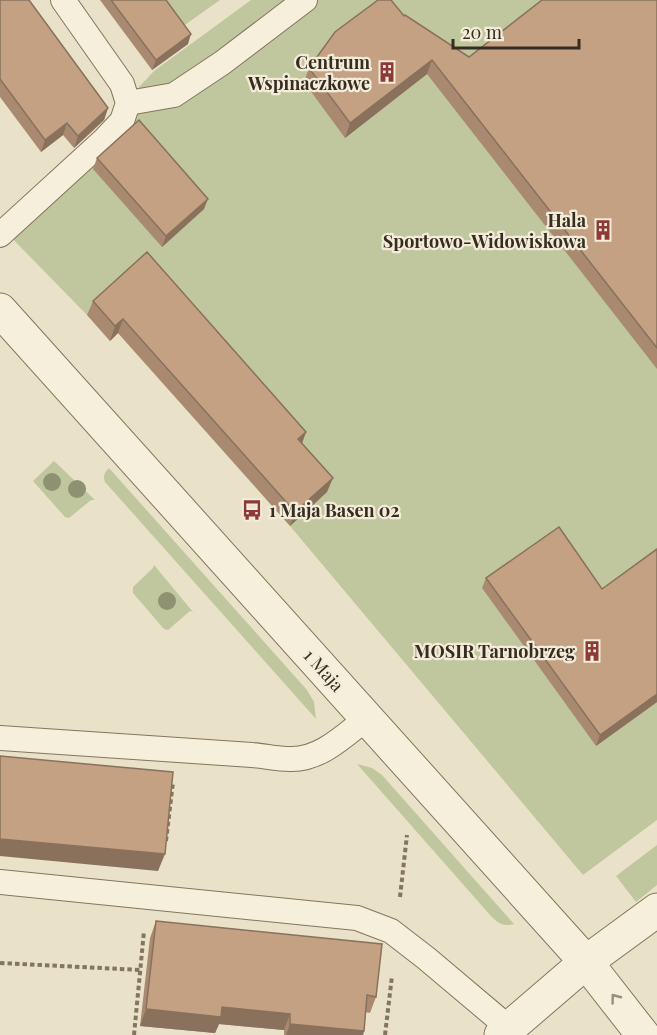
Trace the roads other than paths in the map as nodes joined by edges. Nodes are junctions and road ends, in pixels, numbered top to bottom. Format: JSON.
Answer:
{"nodes":[{"id":1,"x":63,"y":0,"type":"edge"},
{"id":2,"x":305,"y":0,"type":"edge"},
{"id":3,"x":128,"y":103,"type":"junction"},
{"id":4,"x":0,"y":235,"type":"edge"},
{"id":5,"x":0,"y":310,"type":"edge"},
{"id":6,"x":367,"y":718,"type":"junction"},
{"id":7,"x":0,"y":738,"type":"edge"},
{"id":8,"x":0,"y":882,"type":"edge"},
{"id":9,"x":657,"y":910,"type":"edge"},
{"id":10,"x":586,"y":962,"type":"junction"},
{"id":11,"x":505,"y":1031,"type":"edge"},
{"id":12,"x":643,"y":1035,"type":"edge"}],
"edges":[{"from":1,"to":3,"type":"lane"},
{"from":2,"to":3,"type":"lane"},
{"from":3,"to":4,"type":"lane"},
{"from":5,"to":6,"type":"street","name":"1 Maja"},
{"from":6,"to":7,"type":"lane"},
{"from":6,"to":10,"type":"street","name":"1 Maja"},
{"from":8,"to":11,"type":"lane"},
{"from":9,"to":10,"type":"street"},
{"from":10,"to":11,"type":"street"},
{"from":12,"to":10,"type":"street","name":"1 Maja","one_way":true}]}
